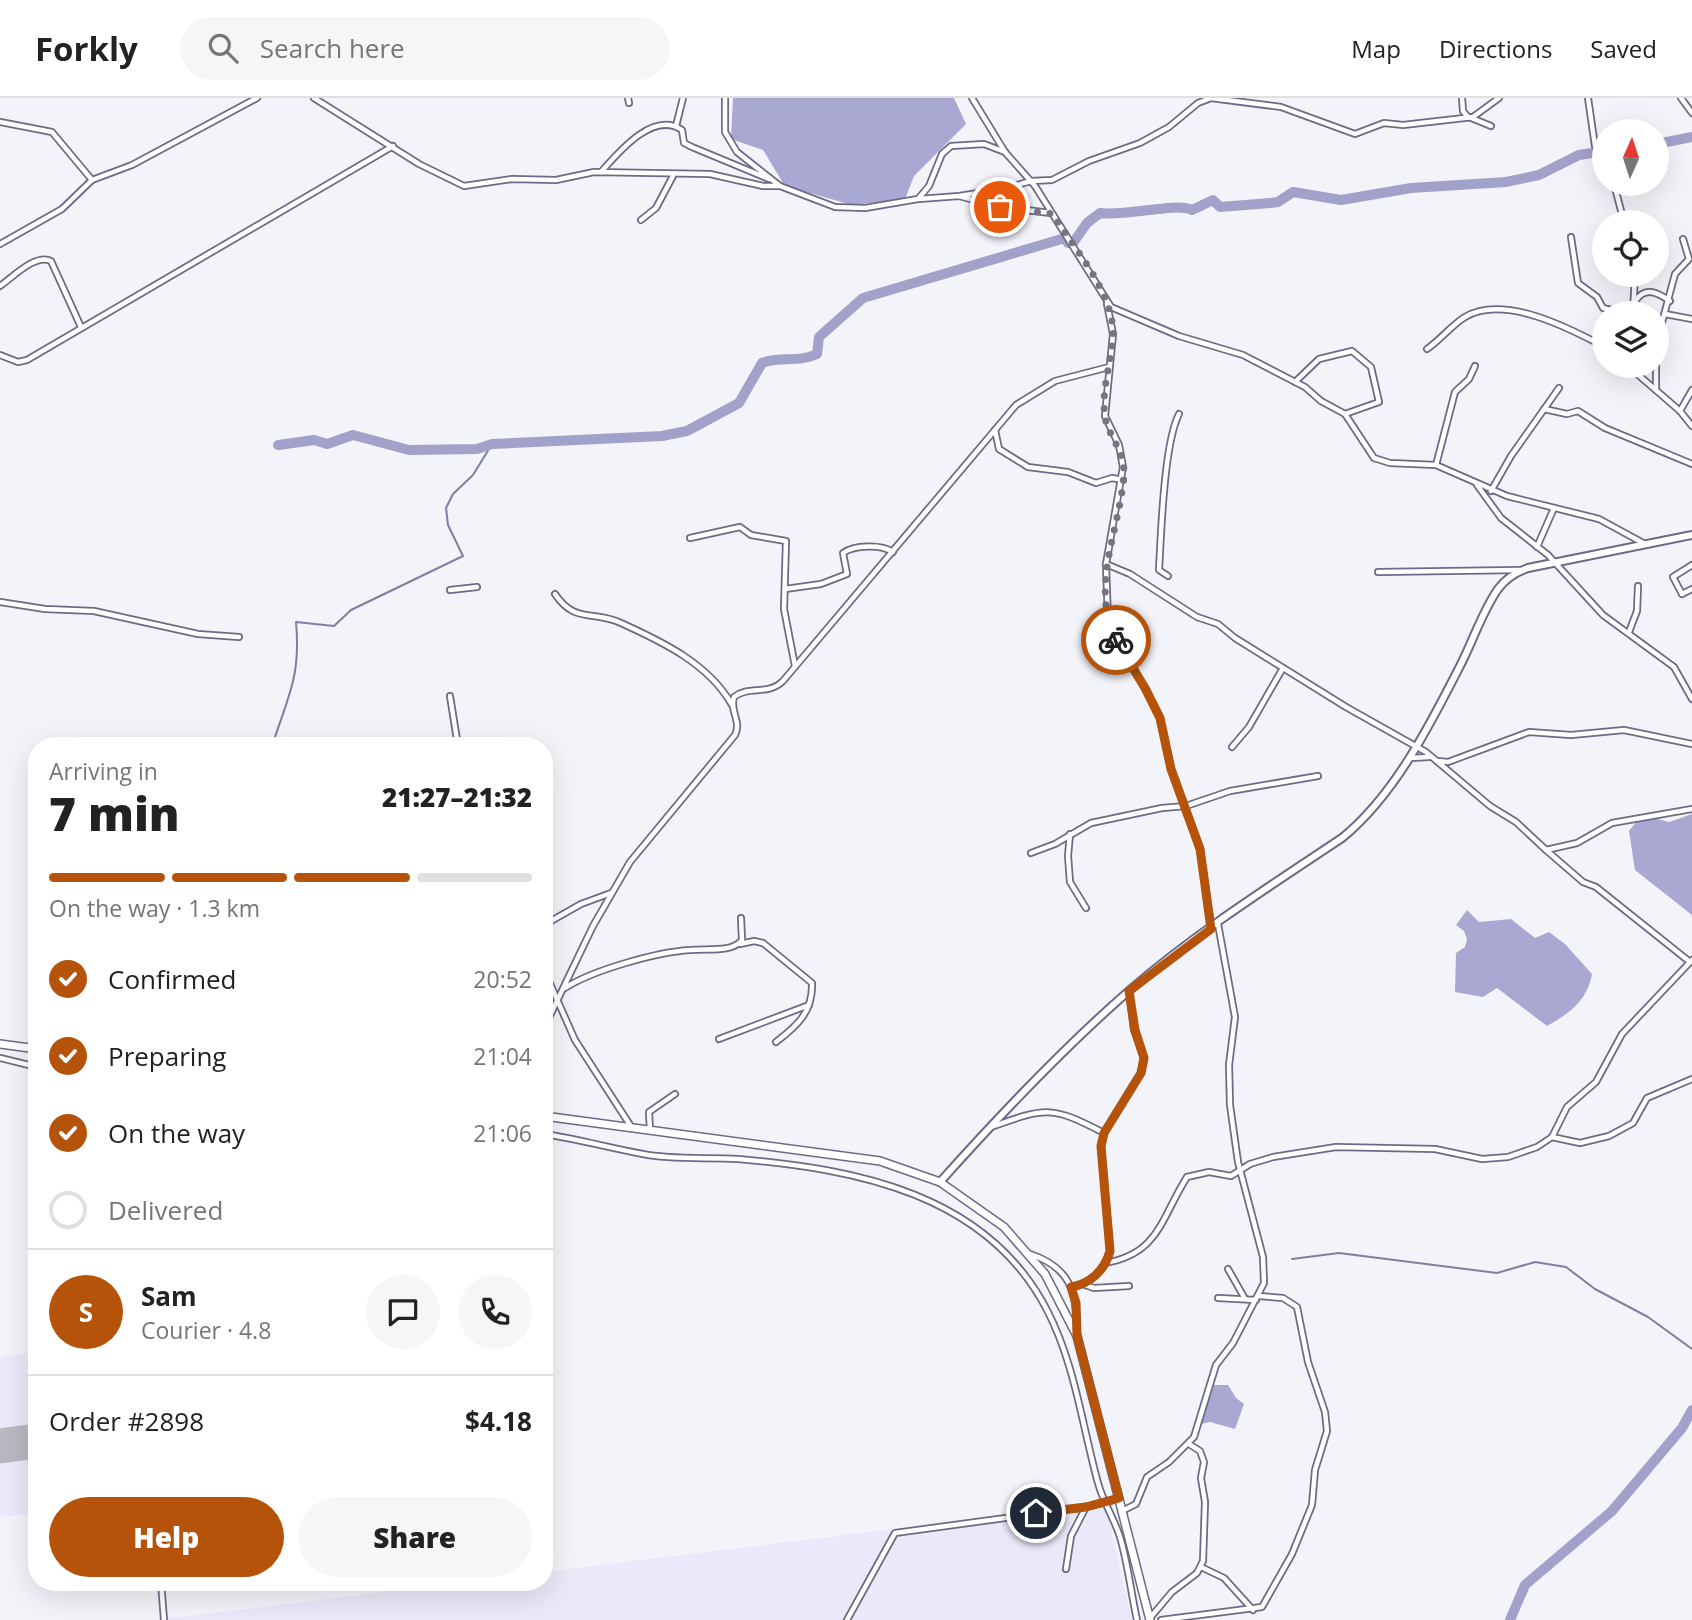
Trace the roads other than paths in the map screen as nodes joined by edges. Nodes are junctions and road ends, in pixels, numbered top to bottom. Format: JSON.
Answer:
{"nodes":[{"id":1,"x":257,"y":98,"type":"edge"},
{"id":2,"x":314,"y":98,"type":"edge"},
{"id":3,"x":683,"y":98,"type":"edge"},
{"id":4,"x":725,"y":98,"type":"edge"},
{"id":5,"x":972,"y":98,"type":"edge"},
{"id":6,"x":1462,"y":98,"type":"edge"},
{"id":7,"x":1499,"y":98,"type":"edge"},
{"id":8,"x":1588,"y":98,"type":"edge"},
{"id":9,"x":1681,"y":98,"type":"edge"},
{"id":10,"x":1692,"y":113,"type":"edge"},
{"id":11,"x":1468,"y":116,"type":"junction"},
{"id":12,"x":0,"y":122,"type":"edge"},
{"id":13,"x":1592,"y":125,"type":"edge"},
{"id":14,"x":676,"y":126,"type":"junction"},
{"id":15,"x":1491,"y":127,"type":"dead end"},
{"id":16,"x":393,"y":146,"type":"junction"},
{"id":17,"x":1005,"y":152,"type":"junction"},
{"id":18,"x":601,"y":173,"type":"junction"},
{"id":19,"x":674,"y":176,"type":"junction"},
{"id":20,"x":92,"y":180,"type":"junction"},
{"id":21,"x":773,"y":181,"type":"junction"},
{"id":22,"x":1031,"y":181,"type":"junction"},
{"id":23,"x":780,"y":186,"type":"junction"},
{"id":24,"x":959,"y":196,"type":"junction"},
{"id":25,"x":918,"y":199,"type":"junction"},
{"id":26,"x":1053,"y":214,"type":"junction"},
{"id":27,"x":641,"y":220,"type":"dead end"},
{"id":28,"x":1571,"y":237,"type":"dead end"},
{"id":29,"x":1683,"y":239,"type":"dead end"},
{"id":30,"x":0,"y":244,"type":"edge"},
{"id":31,"x":0,"y":286,"type":"edge"},
{"id":32,"x":1635,"y":287,"type":"edge"},
{"id":33,"x":1636,"y":300,"type":"joint"},
{"id":34,"x":1599,"y":301,"type":"edge"},
{"id":35,"x":1670,"y":301,"type":"joint"},
{"id":36,"x":1107,"y":303,"type":"junction"},
{"id":37,"x":1669,"y":315,"type":"edge"},
{"id":38,"x":1692,"y":319,"type":"edge"},
{"id":39,"x":81,"y":327,"type":"junction"},
{"id":40,"x":1592,"y":341,"type":"edge"},
{"id":41,"x":1427,"y":349,"type":"dead end"},
{"id":42,"x":0,"y":355,"type":"edge"},
{"id":43,"x":1475,"y":366,"type":"dead end"},
{"id":44,"x":1109,"y":367,"type":"junction"},
{"id":45,"x":1641,"y":378,"type":"edge"},
{"id":46,"x":1656,"y":378,"type":"edge"},
{"id":47,"x":1295,"y":382,"type":"junction"},
{"id":48,"x":1559,"y":388,"type":"dead end"},
{"id":49,"x":1692,"y":390,"type":"edge"},
{"id":50,"x":1656,"y":391,"type":"junction"},
{"id":51,"x":1544,"y":409,"type":"junction"},
{"id":52,"x":1680,"y":411,"type":"junction"},
{"id":53,"x":1179,"y":414,"type":"dead end"},
{"id":54,"x":1345,"y":414,"type":"junction"},
{"id":55,"x":1692,"y":426,"type":"edge"},
{"id":56,"x":995,"y":428,"type":"junction"},
{"id":57,"x":1692,"y":464,"type":"edge"},
{"id":58,"x":1436,"y":465,"type":"junction"},
{"id":59,"x":1123,"y":480,"type":"junction"},
{"id":60,"x":1477,"y":485,"type":"junction"},
{"id":61,"x":1491,"y":491,"type":"junction"},
{"id":62,"x":1554,"y":508,"type":"junction"},
{"id":63,"x":1692,"y":535,"type":"edge"},
{"id":64,"x":690,"y":538,"type":"dead end"},
{"id":65,"x":1645,"y":544,"type":"junction"},
{"id":66,"x":1537,"y":547,"type":"junction"},
{"id":67,"x":893,"y":552,"type":"junction"},
{"id":68,"x":1554,"y":562,"type":"junction"},
{"id":69,"x":1106,"y":564,"type":"junction"},
{"id":70,"x":1692,"y":565,"type":"edge"},
{"id":71,"x":1522,"y":570,"type":"junction"},
{"id":72,"x":1378,"y":572,"type":"dead end"},
{"id":73,"x":1168,"y":576,"type":"dead end"},
{"id":74,"x":1638,"y":586,"type":"dead end"},
{"id":75,"x":477,"y":587,"type":"dead end"},
{"id":76,"x":785,"y":589,"type":"junction"},
{"id":77,"x":1692,"y":589,"type":"edge"},
{"id":78,"x":450,"y":590,"type":"dead end"},
{"id":79,"x":555,"y":594,"type":"dead end"},
{"id":80,"x":0,"y":601,"type":"edge"},
{"id":81,"x":1629,"y":632,"type":"junction"},
{"id":82,"x":239,"y":637,"type":"dead end"},
{"id":83,"x":795,"y":667,"type":"junction"},
{"id":84,"x":1283,"y":668,"type":"junction"},
{"id":85,"x":450,"y":696,"type":"dead end"},
{"id":86,"x":1692,"y":699,"type":"edge"},
{"id":87,"x":732,"y":706,"type":"junction"},
{"id":88,"x":457,"y":737,"type":"edge"},
{"id":89,"x":1692,"y":744,"type":"edge"},
{"id":90,"x":1415,"y":746,"type":"junction"},
{"id":91,"x":1232,"y":747,"type":"dead end"},
{"id":92,"x":1406,"y":760,"type":"junction"},
{"id":93,"x":1435,"y":760,"type":"junction"},
{"id":94,"x":1318,"y":776,"type":"dead end"},
{"id":95,"x":1186,"y":806,"type":"junction"},
{"id":96,"x":1692,"y":809,"type":"edge"},
{"id":97,"x":1070,"y":834,"type":"junction"},
{"id":98,"x":1546,"y":850,"type":"junction"},
{"id":99,"x":1031,"y":853,"type":"dead end"},
{"id":100,"x":611,"y":893,"type":"junction"},
{"id":101,"x":1086,"y":908,"type":"dead end"},
{"id":102,"x":741,"y":918,"type":"dead end"},
{"id":103,"x":553,"y":920,"type":"edge"},
{"id":104,"x":1219,"y":924,"type":"junction"},
{"id":105,"x":1211,"y":929,"type":"junction"},
{"id":106,"x":739,"y":944,"type":"junction"},
{"id":107,"x":1691,"y":961,"type":"edge"},
{"id":108,"x":564,"y":988,"type":"junction"},
{"id":109,"x":553,"y":989,"type":"edge"},
{"id":110,"x":1129,"y":991,"type":"junction"},
{"id":111,"x":558,"y":999,"type":"junction"},
{"id":112,"x":810,"y":1004,"type":"junction"},
{"id":113,"x":553,"y":1009,"type":"edge"},
{"id":114,"x":719,"y":1039,"type":"dead end"},
{"id":115,"x":776,"y":1042,"type":"dead end"},
{"id":116,"x":0,"y":1044,"type":"edge"},
{"id":117,"x":28,"y":1048,"type":"edge"},
{"id":118,"x":0,"y":1058,"type":"edge"},
{"id":119,"x":28,"y":1065,"type":"edge"},
{"id":120,"x":1692,"y":1079,"type":"edge"},
{"id":121,"x":675,"y":1094,"type":"dead end"},
{"id":122,"x":553,"y":1117,"type":"edge"},
{"id":123,"x":632,"y":1128,"type":"junction"},
{"id":124,"x":987,"y":1129,"type":"junction"},
{"id":125,"x":650,"y":1130,"type":"junction"},
{"id":126,"x":1104,"y":1133,"type":"junction"},
{"id":127,"x":553,"y":1135,"type":"edge"},
{"id":128,"x":1552,"y":1138,"type":"junction"},
{"id":129,"x":1241,"y":1173,"type":"junction"},
{"id":130,"x":940,"y":1182,"type":"junction"},
{"id":131,"x":1029,"y":1254,"type":"junction"},
{"id":132,"x":1105,"y":1263,"type":"junction"},
{"id":133,"x":1228,"y":1269,"type":"dead end"},
{"id":134,"x":1085,"y":1285,"type":"junction"},
{"id":135,"x":1129,"y":1286,"type":"dead end"},
{"id":136,"x":1071,"y":1287,"type":"junction"},
{"id":137,"x":1244,"y":1297,"type":"junction"},
{"id":138,"x":1218,"y":1298,"type":"dead end"},
{"id":139,"x":1257,"y":1298,"type":"junction"},
{"id":140,"x":1077,"y":1336,"type":"junction"},
{"id":141,"x":1189,"y":1444,"type":"junction"},
{"id":142,"x":1119,"y":1498,"type":"junction"},
{"id":143,"x":1105,"y":1503,"type":"junction"},
{"id":144,"x":1086,"y":1507,"type":"junction"},
{"id":145,"x":1122,"y":1511,"type":"junction"},
{"id":146,"x":1201,"y":1567,"type":"junction"},
{"id":147,"x":1066,"y":1569,"type":"dead end"},
{"id":148,"x":162,"y":1591,"type":"edge"},
{"id":149,"x":1254,"y":1610,"type":"junction"},
{"id":150,"x":1150,"y":1619,"type":"edge"},
{"id":151,"x":164,"y":1620,"type":"edge"},
{"id":152,"x":847,"y":1620,"type":"edge"},
{"id":153,"x":1137,"y":1620,"type":"edge"},
{"id":154,"x":1161,"y":1620,"type":"edge"}],
"edges":[{"from":1,"to":20,"type":"street"},
{"from":2,"to":16,"type":"street"},
{"from":3,"to":14,"type":"street"},
{"from":4,"to":21,"type":"street"},
{"from":5,"to":17,"type":"street"},
{"from":6,"to":11,"type":"street"},
{"from":7,"to":11,"type":"street"},
{"from":8,"to":13,"type":"street"},
{"from":9,"to":10,"type":"street"},
{"from":11,"to":15,"type":"street"},
{"from":11,"to":22,"type":"street"},
{"from":12,"to":20,"type":"street"},
{"from":14,"to":18,"type":"street"},
{"from":14,"to":21,"type":"street"},
{"from":16,"to":18,"type":"street"},
{"from":16,"to":39,"type":"street"},
{"from":17,"to":22,"type":"street"},
{"from":17,"to":25,"type":"street"},
{"from":18,"to":19,"type":"street"},
{"from":19,"to":23,"type":"street"},
{"from":19,"to":27,"type":"street"},
{"from":20,"to":30,"type":"street"},
{"from":21,"to":23,"type":"street"},
{"from":22,"to":24,"type":"street"},
{"from":22,"to":26,"type":"street"},
{"from":23,"to":25,"type":"street"},
{"from":24,"to":25,"type":"street"},
{"from":24,"to":26,"type":"street"},
{"from":26,"to":36,"type":"street"},
{"from":28,"to":34,"type":"street"},
{"from":29,"to":35,"type":"street"},
{"from":31,"to":39,"type":"street"},
{"from":32,"to":33,"type":"street"},
{"from":33,"to":35,"type":"street"},
{"from":36,"to":44,"type":"street"},
{"from":36,"to":47,"type":"street"},
{"from":37,"to":38,"type":"street"},
{"from":39,"to":42,"type":"street"},
{"from":40,"to":41,"type":"street"},
{"from":43,"to":58,"type":"street"},
{"from":44,"to":56,"type":"street"},
{"from":44,"to":59,"type":"street"},
{"from":45,"to":50,"type":"street"},
{"from":46,"to":50,"type":"street"},
{"from":47,"to":54,"type":"street"},
{"from":47,"to":54,"type":"street"},
{"from":48,"to":51,"type":"street"},
{"from":49,"to":52,"type":"street"},
{"from":50,"to":52,"type":"street"},
{"from":51,"to":57,"type":"street"},
{"from":51,"to":61,"type":"street"},
{"from":52,"to":55,"type":"street"},
{"from":53,"to":73,"type":"street"},
{"from":54,"to":58,"type":"street"},
{"from":56,"to":59,"type":"street"},
{"from":56,"to":67,"type":"street"},
{"from":58,"to":60,"type":"street"},
{"from":59,"to":69,"type":"street"},
{"from":60,"to":61,"type":"street"},
{"from":60,"to":66,"type":"street"},
{"from":61,"to":62,"type":"street"},
{"from":62,"to":65,"type":"street"},
{"from":62,"to":66,"type":"street"},
{"from":63,"to":65,"type":"street"},
{"from":64,"to":76,"type":"street"},
{"from":65,"to":68,"type":"street"},
{"from":66,"to":68,"type":"street"},
{"from":67,"to":76,"type":"street"},
{"from":67,"to":83,"type":"street"},
{"from":68,"to":71,"type":"street"},
{"from":68,"to":81,"type":"street"},
{"from":69,"to":84,"type":"street"},
{"from":69,"to":95,"type":"street"},
{"from":70,"to":77,"type":"street"},
{"from":71,"to":72,"type":"street"},
{"from":71,"to":90,"type":"street"},
{"from":74,"to":81,"type":"street"},
{"from":75,"to":78,"type":"street"},
{"from":76,"to":83,"type":"street"},
{"from":79,"to":87,"type":"street"},
{"from":80,"to":82,"type":"street"},
{"from":81,"to":86,"type":"street"},
{"from":83,"to":87,"type":"street"},
{"from":84,"to":90,"type":"street"},
{"from":84,"to":91,"type":"street"},
{"from":85,"to":88,"type":"street"},
{"from":87,"to":100,"type":"street"},
{"from":89,"to":93,"type":"street"},
{"from":90,"to":92,"type":"street"},
{"from":90,"to":93,"type":"street"},
{"from":92,"to":93,"type":"street"},
{"from":92,"to":104,"type":"street"},
{"from":93,"to":98,"type":"street"},
{"from":94,"to":95,"type":"street"},
{"from":95,"to":97,"type":"street"},
{"from":95,"to":105,"type":"street"},
{"from":96,"to":98,"type":"street"},
{"from":97,"to":99,"type":"street"},
{"from":97,"to":101,"type":"street"},
{"from":98,"to":107,"type":"street"},
{"from":100,"to":103,"type":"street"},
{"from":100,"to":108,"type":"street"},
{"from":102,"to":106,"type":"street"},
{"from":104,"to":105,"type":"street"},
{"from":104,"to":129,"type":"street"},
{"from":105,"to":110,"type":"street"},
{"from":106,"to":108,"type":"street"},
{"from":106,"to":112,"type":"street"},
{"from":107,"to":128,"type":"street"},
{"from":108,"to":111,"type":"street"},
{"from":109,"to":111,"type":"street"},
{"from":110,"to":124,"type":"street"},
{"from":110,"to":126,"type":"street"},
{"from":111,"to":113,"type":"street"},
{"from":111,"to":123,"type":"street"},
{"from":112,"to":114,"type":"street"},
{"from":112,"to":115,"type":"street"},
{"from":116,"to":117,"type":"main road"},
{"from":118,"to":119,"type":"street"},
{"from":120,"to":128,"type":"street"},
{"from":121,"to":125,"type":"street"},
{"from":122,"to":123,"type":"main road"},
{"from":123,"to":125,"type":"main road"},
{"from":124,"to":126,"type":"street"},
{"from":124,"to":130,"type":"street"},
{"from":125,"to":130,"type":"main road"},
{"from":126,"to":132,"type":"street"},
{"from":127,"to":143,"type":"street"},
{"from":128,"to":129,"type":"street"},
{"from":129,"to":132,"type":"street"},
{"from":129,"to":139,"type":"street"},
{"from":130,"to":131,"type":"main road"},
{"from":131,"to":136,"type":"street"},
{"from":131,"to":140,"type":"main road"},
{"from":132,"to":134,"type":"street"},
{"from":133,"to":137,"type":"street"},
{"from":134,"to":135,"type":"street"},
{"from":134,"to":136,"type":"street"},
{"from":136,"to":140,"type":"street"},
{"from":137,"to":138,"type":"street"},
{"from":137,"to":139,"type":"street"},
{"from":139,"to":141,"type":"street"},
{"from":139,"to":149,"type":"street"},
{"from":140,"to":142,"type":"main road"},
{"from":141,"to":145,"type":"street"},
{"from":141,"to":146,"type":"street"},
{"from":142,"to":143,"type":"street"},
{"from":142,"to":145,"type":"main road"},
{"from":143,"to":144,"type":"street"},
{"from":143,"to":153,"type":"street"},
{"from":144,"to":147,"type":"street"},
{"from":144,"to":152,"type":"street"},
{"from":145,"to":150,"type":"main road"},
{"from":146,"to":149,"type":"street"},
{"from":146,"to":150,"type":"street"},
{"from":148,"to":151,"type":"street"},
{"from":149,"to":154,"type":"street"}]}
